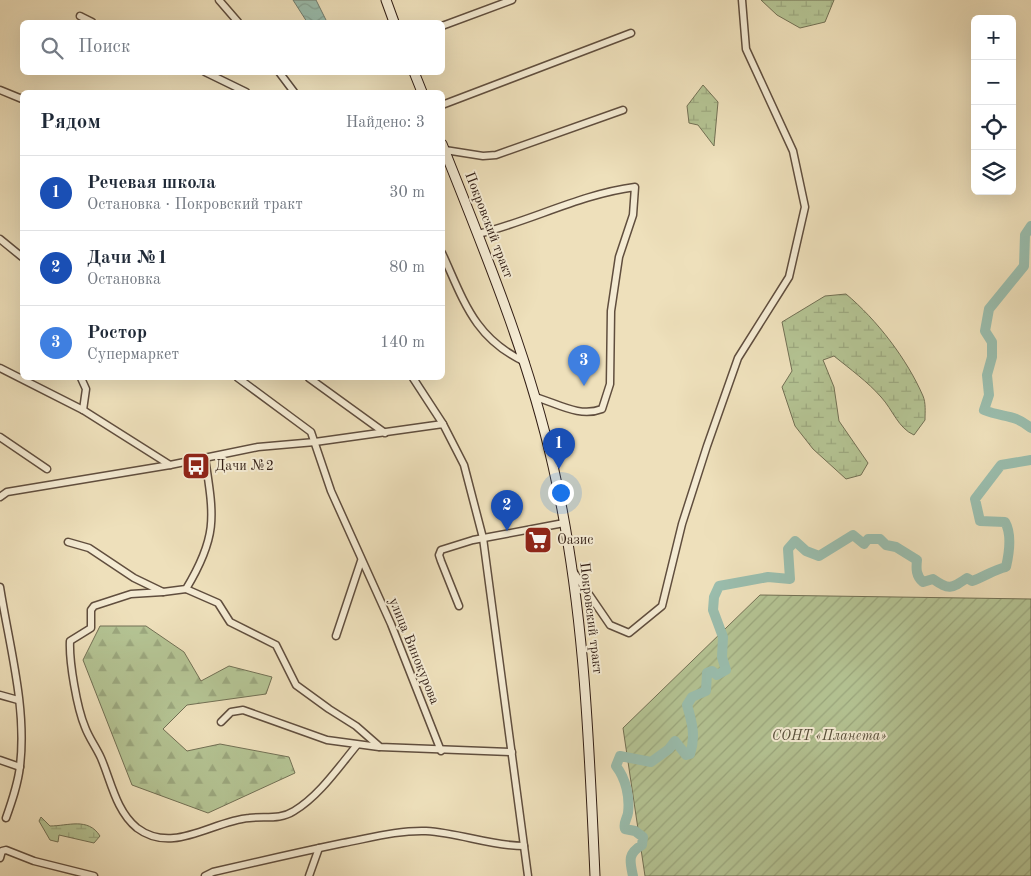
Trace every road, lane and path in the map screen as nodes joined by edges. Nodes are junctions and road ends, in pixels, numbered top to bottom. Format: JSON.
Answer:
{"nodes":[{"id":1,"x":219,"y":0,"type":"edge"},
{"id":2,"x":386,"y":0,"type":"edge"},
{"id":3,"x":512,"y":0,"type":"edge"},
{"id":4,"x":742,"y":0,"type":"edge"},
{"id":5,"x":80,"y":16,"type":"dead end"},
{"id":6,"x":88,"y":20,"type":"edge"},
{"id":7,"x":236,"y":20,"type":"edge"},
{"id":8,"x":393,"y":20,"type":"edge"},
{"id":9,"x":445,"y":25,"type":"edge"},
{"id":10,"x":631,"y":33,"type":"dead end"},
{"id":11,"x":210,"y":75,"type":"edge"},
{"id":12,"x":281,"y":75,"type":"edge"},
{"id":13,"x":415,"y":75,"type":"edge"},
{"id":14,"x":0,"y":90,"type":"edge"},
{"id":15,"x":242,"y":90,"type":"edge"},
{"id":16,"x":292,"y":90,"type":"edge"},
{"id":17,"x":421,"y":90,"type":"edge"},
{"id":18,"x":20,"y":98,"type":"edge"},
{"id":19,"x":445,"y":104,"type":"edge"},
{"id":20,"x":623,"y":110,"type":"dead end"},
{"id":21,"x":445,"y":147,"type":"edge"},
{"id":22,"x":445,"y":150,"type":"edge"},
{"id":23,"x":478,"y":234,"type":"junction"},
{"id":24,"x":0,"y":239,"type":"edge"},
{"id":25,"x":20,"y":256,"type":"edge"},
{"id":26,"x":445,"y":260,"type":"edge"},
{"id":27,"x":525,"y":362,"type":"junction"},
{"id":28,"x":0,"y":368,"type":"edge"},
{"id":29,"x":20,"y":378,"type":"edge"},
{"id":30,"x":23,"y":380,"type":"edge"},
{"id":31,"x":82,"y":380,"type":"edge"},
{"id":32,"x":241,"y":380,"type":"edge"},
{"id":33,"x":312,"y":380,"type":"edge"},
{"id":34,"x":414,"y":380,"type":"edge"},
{"id":35,"x":535,"y":397,"type":"junction"},
{"id":36,"x":82,"y":410,"type":"junction"},
{"id":37,"x":443,"y":424,"type":"junction"},
{"id":38,"x":385,"y":433,"type":"junction"},
{"id":39,"x":0,"y":437,"type":"edge"},
{"id":40,"x":315,"y":442,"type":"junction"},
{"id":41,"x":205,"y":458,"type":"junction"},
{"id":42,"x":170,"y":465,"type":"junction"},
{"id":43,"x":48,"y":469,"type":"dead end"},
{"id":44,"x":3,"y":492,"type":"edge"},
{"id":45,"x":0,"y":497,"type":"edge"},
{"id":46,"x":564,"y":523,"type":"junction"},
{"id":47,"x":483,"y":538,"type":"junction"},
{"id":48,"x":68,"y":542,"type":"dead end"},
{"id":49,"x":361,"y":561,"type":"junction"},
{"id":50,"x":571,"y":568,"type":"junction"},
{"id":51,"x":0,"y":587,"type":"edge"},
{"id":52,"x":186,"y":589,"type":"junction"},
{"id":53,"x":163,"y":592,"type":"junction"},
{"id":54,"x":459,"y":606,"type":"dead end"},
{"id":55,"x":0,"y":628,"type":"edge"},
{"id":56,"x":7,"y":632,"type":"junction"},
{"id":57,"x":336,"y":636,"type":"dead end"},
{"id":58,"x":0,"y":695,"type":"edge"},
{"id":59,"x":18,"y":700,"type":"junction"},
{"id":60,"x":220,"y":722,"type":"dead end"},
{"id":61,"x":357,"y":746,"type":"junction"},
{"id":62,"x":380,"y":747,"type":"junction"},
{"id":63,"x":441,"y":751,"type":"junction"},
{"id":64,"x":512,"y":752,"type":"junction"},
{"id":65,"x":0,"y":760,"type":"edge"},
{"id":66,"x":20,"y":767,"type":"junction"},
{"id":67,"x":6,"y":818,"type":"dead end"},
{"id":68,"x":524,"y":846,"type":"junction"},
{"id":69,"x":318,"y":848,"type":"junction"},
{"id":70,"x":0,"y":858,"type":"edge"},
{"id":71,"x":94,"y":876,"type":"edge"},
{"id":72,"x":205,"y":876,"type":"edge"},
{"id":73,"x":309,"y":876,"type":"edge"},
{"id":74,"x":528,"y":876,"type":"edge"},
{"id":75,"x":595,"y":876,"type":"edge"}],
"edges":[{"from":1,"to":7,"type":"street"},
{"from":2,"to":8,"type":"main road"},
{"from":3,"to":9,"type":"street"},
{"from":4,"to":50,"type":"street"},
{"from":5,"to":6,"type":"street"},
{"from":10,"to":19,"type":"street"},
{"from":11,"to":15,"type":"street"},
{"from":12,"to":16,"type":"street"},
{"from":13,"to":17,"type":"main road"},
{"from":14,"to":18,"type":"street"},
{"from":20,"to":21,"type":"street"},
{"from":22,"to":23,"type":"main road","name":"Покровский тракт"},
{"from":23,"to":27,"type":"main road","name":"Покровский тракт"},
{"from":23,"to":35,"type":"street"},
{"from":24,"to":25,"type":"street"},
{"from":26,"to":27,"type":"street"},
{"from":27,"to":35,"type":"main road","name":"Покровский тракт"},
{"from":28,"to":29,"type":"street"},
{"from":30,"to":36,"type":"street"},
{"from":31,"to":36,"type":"street"},
{"from":32,"to":40,"type":"street"},
{"from":33,"to":38,"type":"street"},
{"from":34,"to":37,"type":"street"},
{"from":35,"to":46,"type":"main road","name":"Покровский тракт"},
{"from":36,"to":42,"type":"street"},
{"from":37,"to":38,"type":"street"},
{"from":37,"to":47,"type":"street"},
{"from":38,"to":40,"type":"street"},
{"from":39,"to":43,"type":"street"},
{"from":40,"to":41,"type":"street"},
{"from":40,"to":49,"type":"street","name":"улица Винокурова"},
{"from":41,"to":42,"type":"street"},
{"from":41,"to":52,"type":"street"},
{"from":42,"to":44,"type":"street"},
{"from":44,"to":45,"type":"street"},
{"from":46,"to":47,"type":"street"},
{"from":46,"to":50,"type":"main road","name":"Покровский тракт"},
{"from":47,"to":54,"type":"street"},
{"from":47,"to":64,"type":"street"},
{"from":48,"to":53,"type":"street"},
{"from":49,"to":57,"type":"street"},
{"from":49,"to":63,"type":"street","name":"улица Винокурова"},
{"from":50,"to":75,"type":"main road","name":"Покровский тракт"},
{"from":51,"to":56,"type":"street"},
{"from":52,"to":53,"type":"street"},
{"from":52,"to":62,"type":"street"},
{"from":53,"to":61,"type":"street"},
{"from":55,"to":56,"type":"street"},
{"from":56,"to":59,"type":"street"},
{"from":58,"to":59,"type":"street"},
{"from":59,"to":66,"type":"street"},
{"from":60,"to":61,"type":"street"},
{"from":61,"to":62,"type":"street"},
{"from":62,"to":63,"type":"street"},
{"from":63,"to":64,"type":"street"},
{"from":64,"to":68,"type":"street"},
{"from":65,"to":66,"type":"street"},
{"from":66,"to":67,"type":"street"},
{"from":68,"to":69,"type":"street"},
{"from":68,"to":74,"type":"street"},
{"from":69,"to":72,"type":"street"},
{"from":69,"to":73,"type":"street"},
{"from":70,"to":71,"type":"street"}]}
